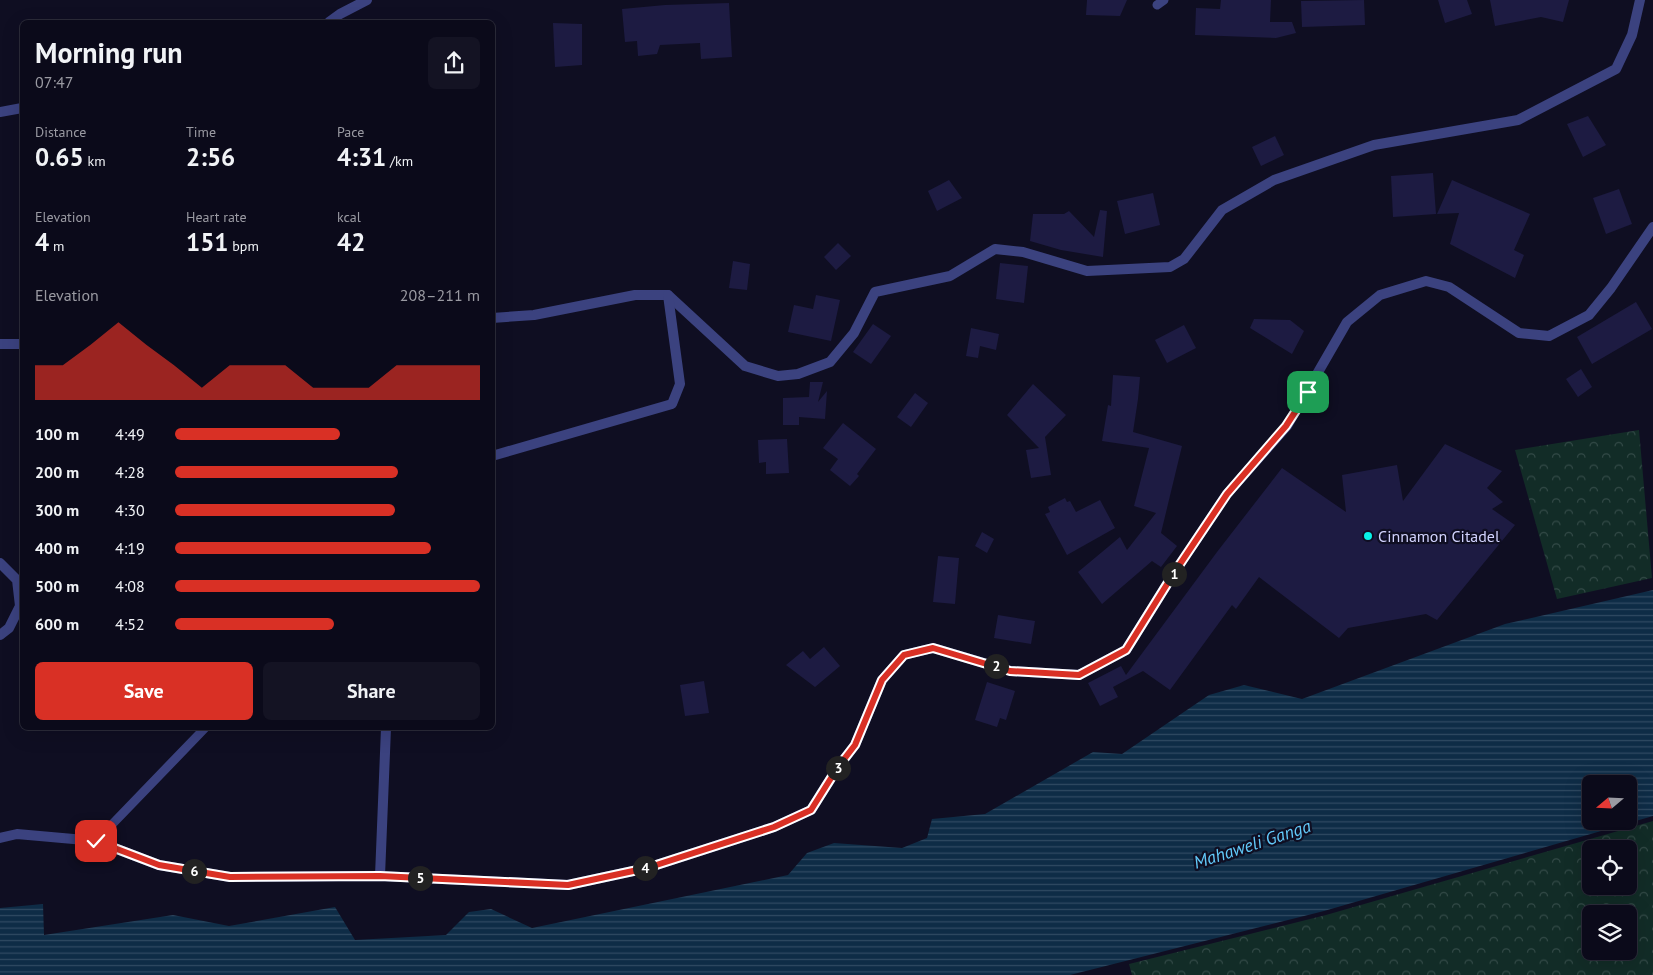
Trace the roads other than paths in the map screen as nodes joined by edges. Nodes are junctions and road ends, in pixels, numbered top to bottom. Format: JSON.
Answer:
{"nodes":[{"id":1,"x":367,"y":0,"type":"edge"},
{"id":2,"x":1640,"y":0,"type":"edge"},
{"id":3,"x":332,"y":20,"type":"edge"},
{"id":4,"x":20,"y":108,"type":"edge"},
{"id":5,"x":0,"y":112,"type":"edge"},
{"id":6,"x":1653,"y":227,"type":"edge"},
{"id":7,"x":668,"y":296,"type":"junction"},
{"id":8,"x":495,"y":318,"type":"edge"},
{"id":9,"x":0,"y":344,"type":"edge"},
{"id":10,"x":20,"y":344,"type":"edge"},
{"id":11,"x":495,"y":455,"type":"edge"},
{"id":12,"x":0,"y":563,"type":"edge"},
{"id":13,"x":0,"y":635,"type":"edge"},
{"id":14,"x":203,"y":730,"type":"edge"},
{"id":15,"x":386,"y":730,"type":"edge"},
{"id":16,"x":0,"y":838,"type":"edge"},
{"id":17,"x":96,"y":841,"type":"junction"},
{"id":18,"x":380,"y":876,"type":"junction"}],
"edges":[{"from":1,"to":3,"type":"street"},
{"from":2,"to":7,"type":"street"},
{"from":4,"to":5,"type":"street"},
{"from":6,"to":18,"type":"street"},
{"from":7,"to":8,"type":"street"},
{"from":7,"to":11,"type":"street"},
{"from":9,"to":10,"type":"street"},
{"from":12,"to":13,"type":"street"},
{"from":14,"to":17,"type":"lane"},
{"from":15,"to":18,"type":"street"},
{"from":16,"to":17,"type":"street"},
{"from":17,"to":18,"type":"street"}]}
